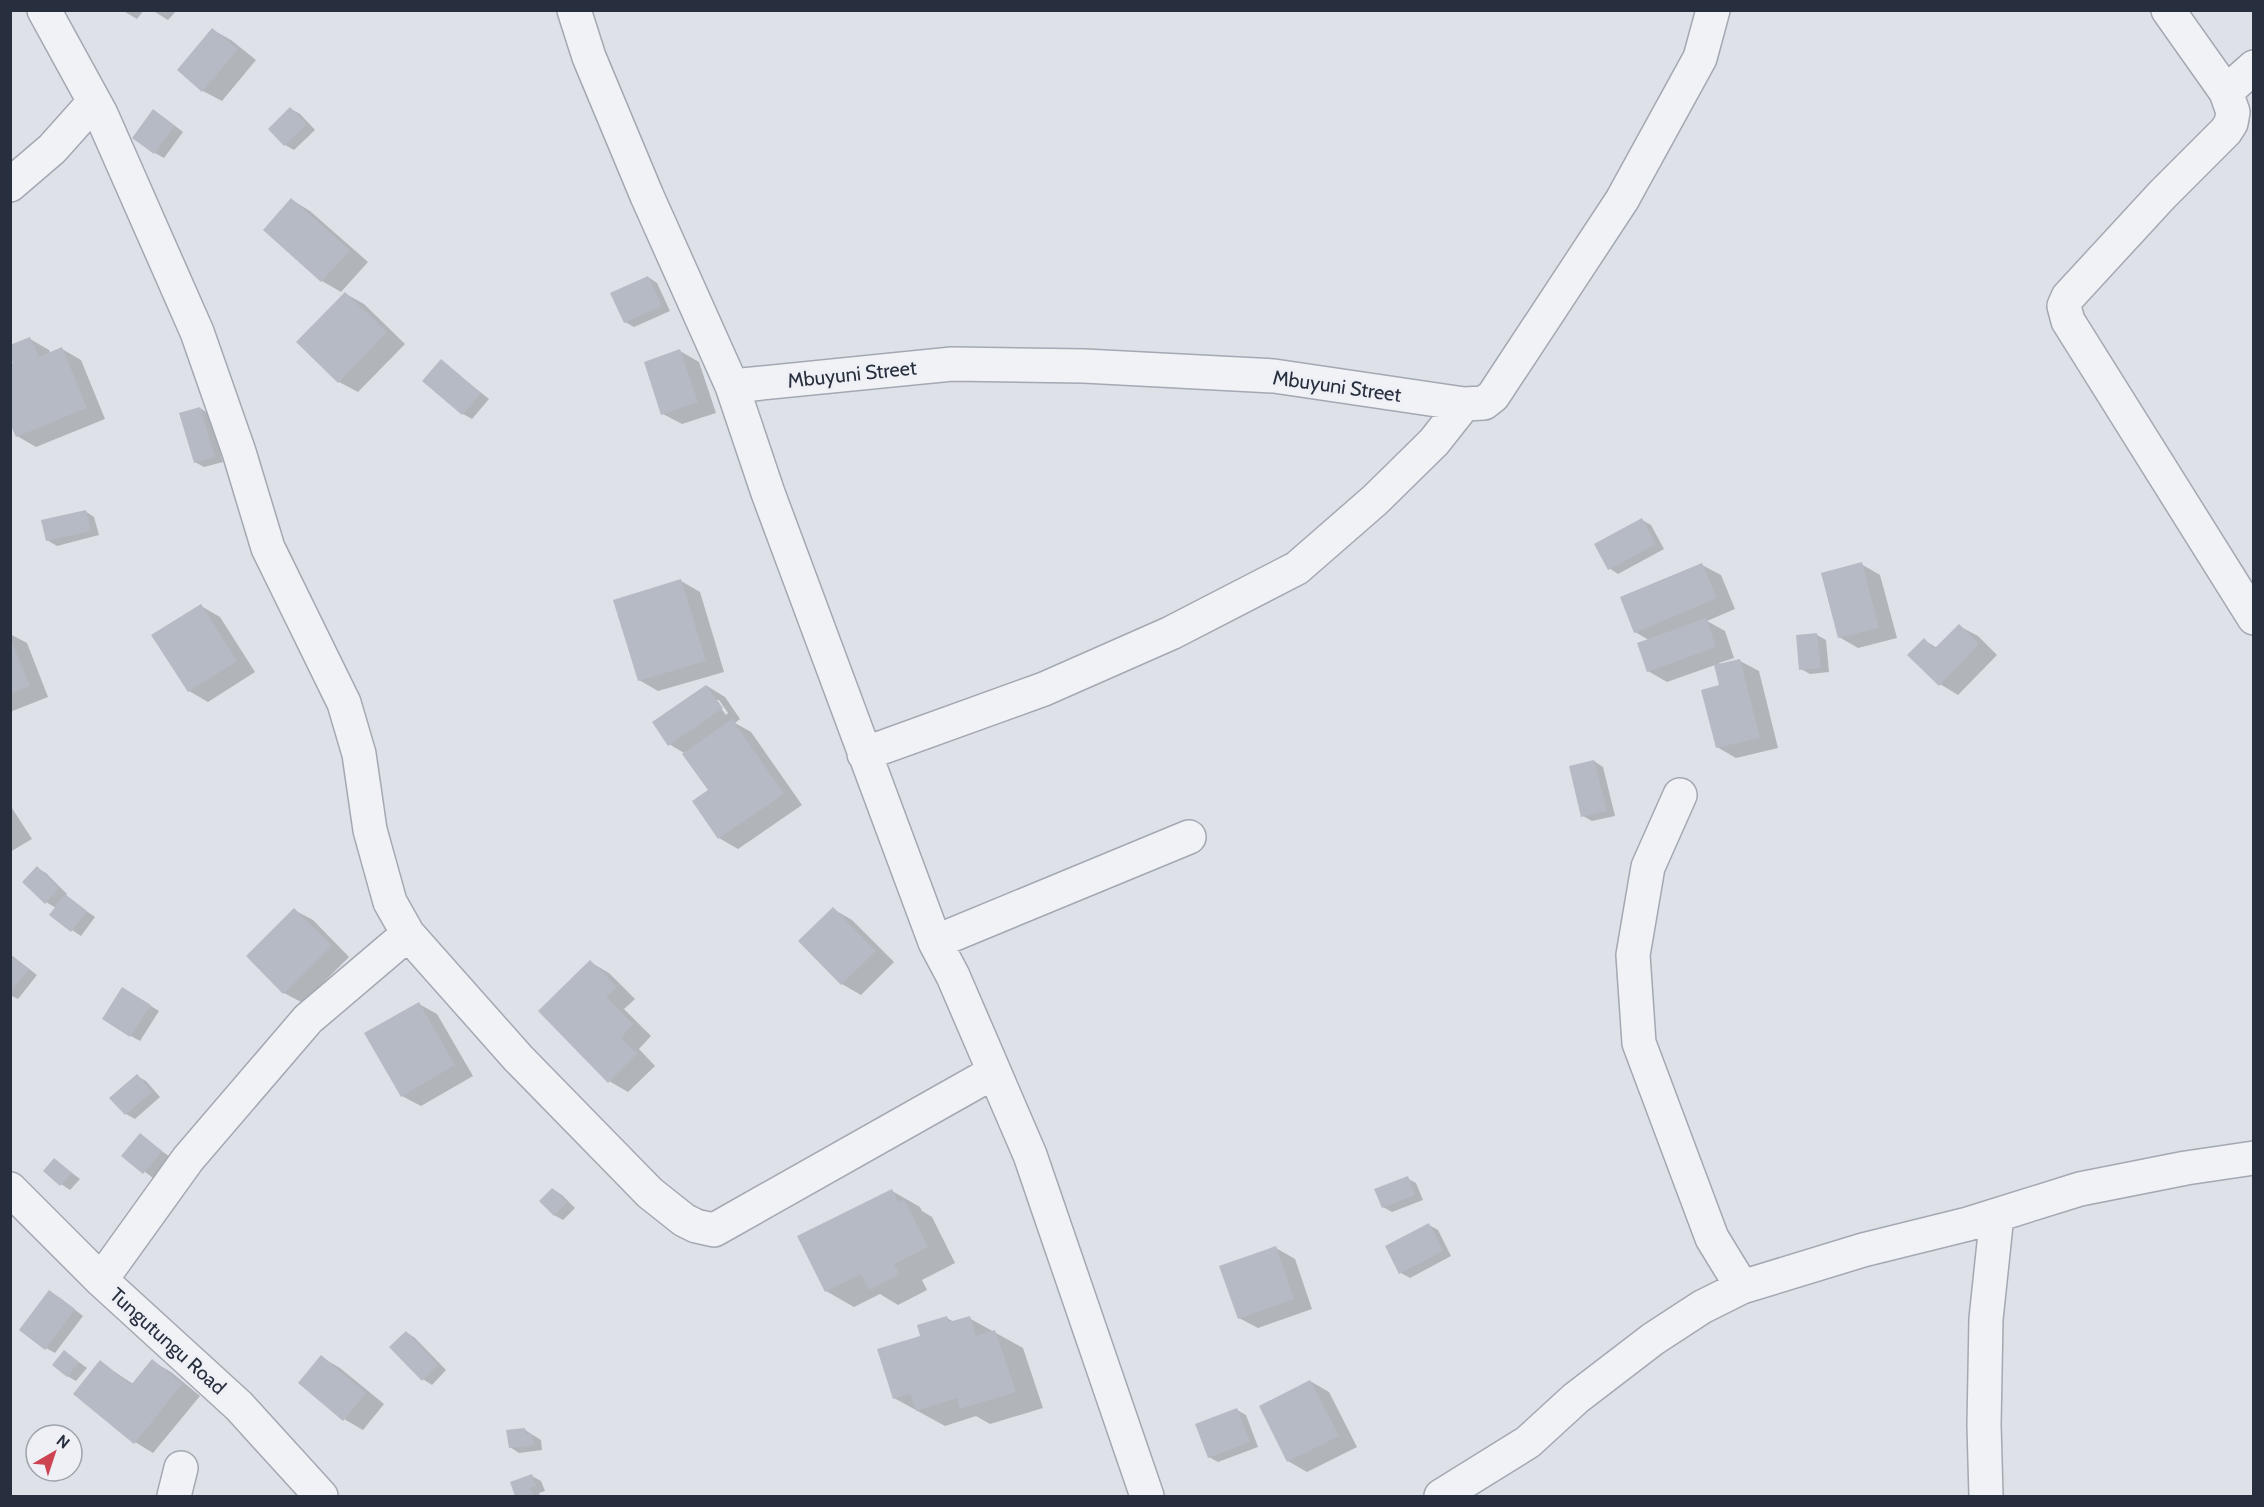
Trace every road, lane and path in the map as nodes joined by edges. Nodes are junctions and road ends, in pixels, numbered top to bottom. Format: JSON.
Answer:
{"nodes":[{"id":1,"x":44,"y":10,"type":"edge"},
{"id":2,"x":574,"y":10,"type":"edge"},
{"id":3,"x":1713,"y":10,"type":"edge"},
{"id":4,"x":2168,"y":10,"type":"edge"},
{"id":5,"x":2253,"y":68,"type":"edge"},
{"id":6,"x":2226,"y":92,"type":"junction"},
{"id":7,"x":94,"y":102,"type":"junction"},
{"id":8,"x":10,"y":185,"type":"edge"},
{"id":9,"x":732,"y":386,"type":"junction"},
{"id":10,"x":1464,"y":404,"type":"junction"},
{"id":11,"x":2253,"y":618,"type":"edge"},
{"id":12,"x":864,"y":754,"type":"junction"},
{"id":13,"x":1680,"y":795,"type":"dead end"},
{"id":14,"x":1189,"y":837,"type":"dead end"},
{"id":15,"x":408,"y":934,"type":"junction"},
{"id":16,"x":935,"y":942,"type":"junction"},
{"id":17,"x":994,"y":1072,"type":"junction"},
{"id":18,"x":2253,"y":1158,"type":"edge"},
{"id":19,"x":10,"y":1189,"type":"edge"},
{"id":20,"x":1997,"y":1215,"type":"junction"},
{"id":21,"x":100,"y":1280,"type":"junction"},
{"id":22,"x":1742,"y":1287,"type":"junction"},
{"id":23,"x":321,"y":1497,"type":"edge"},
{"id":24,"x":1148,"y":1497,"type":"edge"},
{"id":25,"x":1441,"y":1497,"type":"edge"},
{"id":26,"x":1986,"y":1497,"type":"edge"}],
"edges":[{"from":1,"to":7,"type":"street"},
{"from":2,"to":9,"type":"street"},
{"from":3,"to":10,"type":"street","name":"Mbuyuni Street"},
{"from":4,"to":6,"type":"street"},
{"from":5,"to":6,"type":"street"},
{"from":6,"to":11,"type":"street"},
{"from":7,"to":8,"type":"street"},
{"from":7,"to":15,"type":"street"},
{"from":9,"to":10,"type":"street","name":"Mbuyuni Street"},
{"from":9,"to":12,"type":"street"},
{"from":10,"to":12,"type":"street"},
{"from":12,"to":16,"type":"street"},
{"from":13,"to":22,"type":"street"},
{"from":14,"to":16,"type":"street"},
{"from":15,"to":17,"type":"street"},
{"from":15,"to":21,"type":"street"},
{"from":16,"to":17,"type":"street"},
{"from":17,"to":24,"type":"street"},
{"from":18,"to":20,"type":"street"},
{"from":19,"to":21,"type":"street","name":"Tungutungu Road"},
{"from":20,"to":22,"type":"street"},
{"from":20,"to":26,"type":"street"},
{"from":21,"to":23,"type":"street","name":"Tungutungu Road"},
{"from":22,"to":25,"type":"street"}]}
